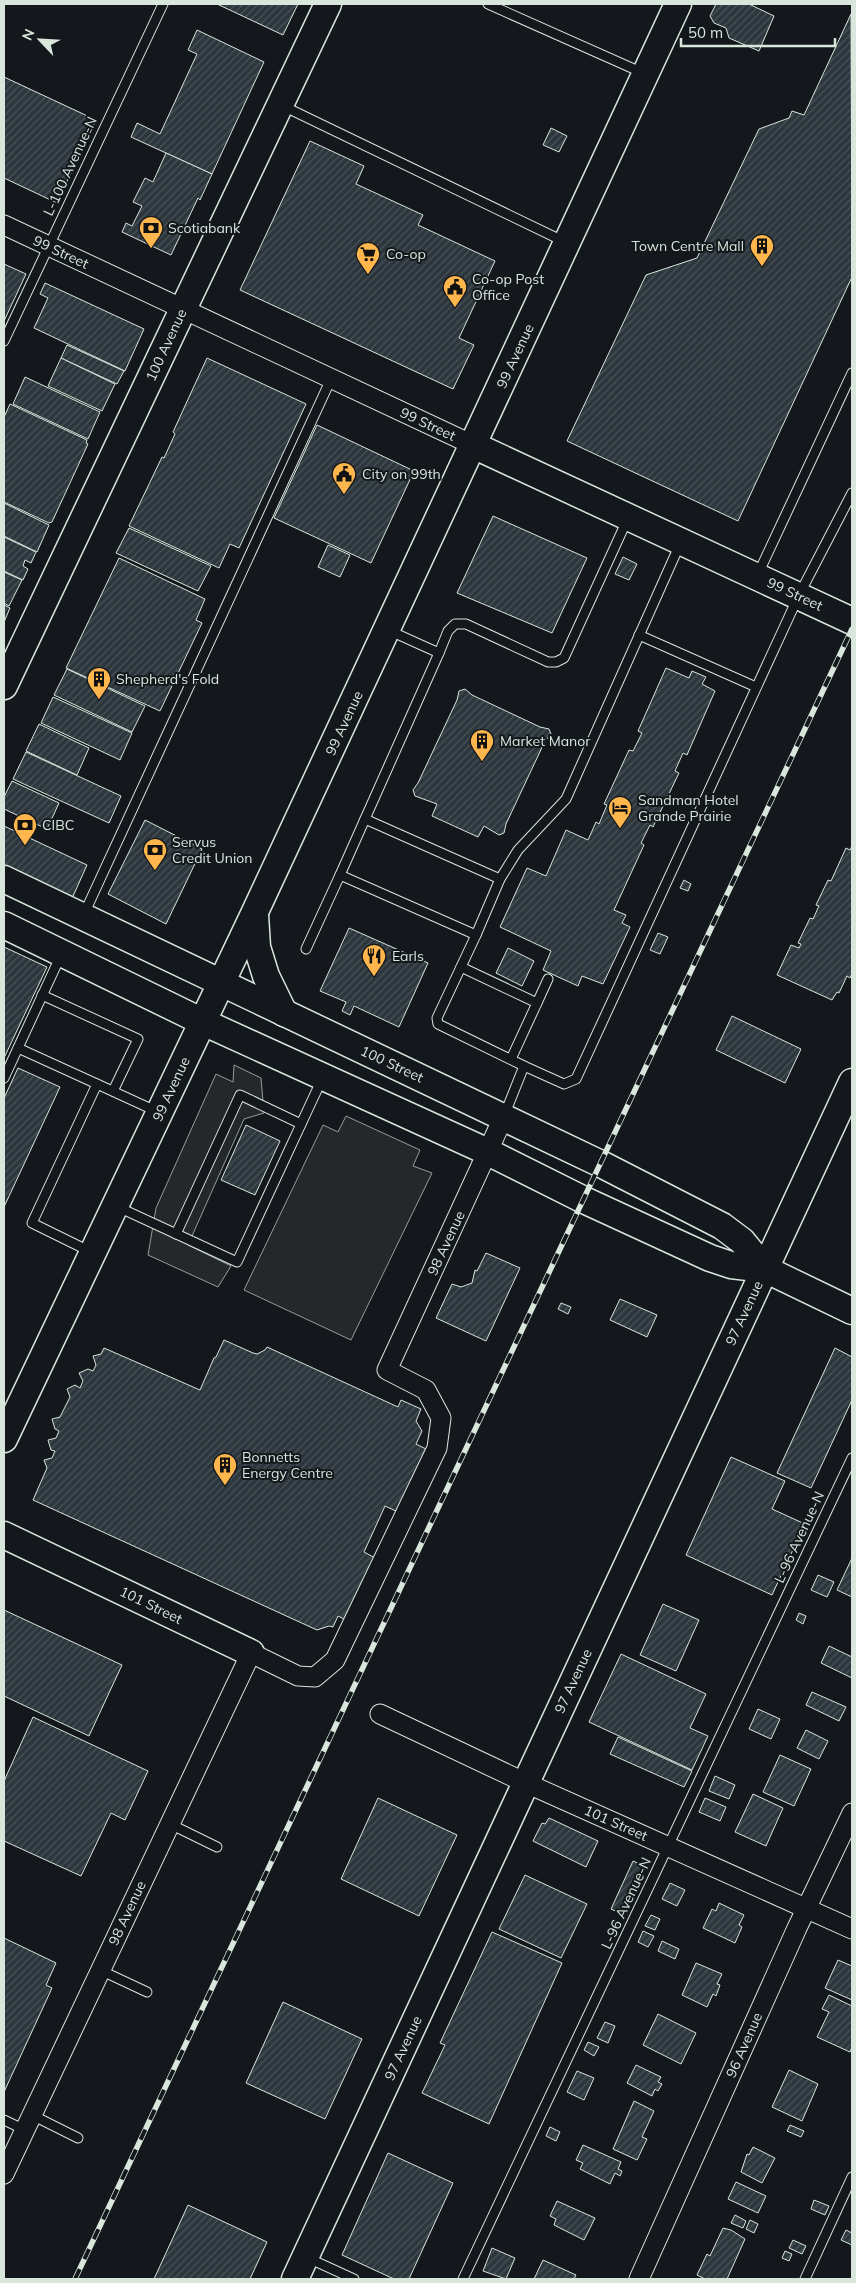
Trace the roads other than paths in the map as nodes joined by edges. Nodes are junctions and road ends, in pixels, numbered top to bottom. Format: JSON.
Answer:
{"nodes":[{"id":1,"x":162,"y":4,"type":"edge"},
{"id":2,"x":328,"y":4,"type":"edge"},
{"id":3,"x":488,"y":4,"type":"edge"},
{"id":4,"x":678,"y":4,"type":"edge"},
{"id":5,"x":645,"y":74,"type":"junction"},
{"id":6,"x":281,"y":105,"type":"junction"},
{"id":7,"x":4,"y":225,"type":"edge"},
{"id":8,"x":567,"y":243,"type":"junction"},
{"id":9,"x":48,"y":246,"type":"junction"},
{"id":10,"x":183,"y":310,"type":"junction"},
{"id":11,"x":4,"y":341,"type":"edge"},
{"id":12,"x":852,"y":373,"type":"edge"},
{"id":13,"x":331,"y":379,"type":"junction"},
{"id":14,"x":842,"y":394,"type":"junction"},
{"id":15,"x":852,"y":398,"type":"edge"},
{"id":16,"x":474,"y":445,"type":"junction"},
{"id":17,"x":852,"y":493,"type":"edge"},
{"id":18,"x":629,"y":517,"type":"junction"},
{"id":19,"x":681,"y":542,"type":"junction"},
{"id":20,"x":757,"y":577,"type":"junction"},
{"id":21,"x":799,"y":596,"type":"junction"},
{"id":22,"x":852,"y":621,"type":"edge"},
{"id":23,"x":387,"y":630,"type":"junction"},
{"id":24,"x":640,"y":635,"type":"junction"},
{"id":25,"x":439,"y":653,"type":"junction"},
{"id":26,"x":4,"y":686,"type":"edge"},
{"id":27,"x":756,"y":687,"type":"junction"},
{"id":28,"x":365,"y":819,"type":"junction"},
{"id":29,"x":340,"y":875,"type":"junction"},
{"id":30,"x":4,"y":879,"type":"edge"},
{"id":31,"x":500,"y":879,"type":"junction"},
{"id":32,"x":254,"y":914,"type":"junction"},
{"id":33,"x":83,"y":917,"type":"junction"},
{"id":34,"x":4,"y":925,"type":"edge"},
{"id":35,"x":476,"y":935,"type":"junction"},
{"id":36,"x":306,"y":949,"type":"dead end"},
{"id":37,"x":62,"y":953,"type":"junction"},
{"id":38,"x":461,"y":968,"type":"junction"},
{"id":39,"x":548,"y":978,"type":"dead end"},
{"id":40,"x":222,"y":982,"type":"junction"},
{"id":41,"x":42,"y":995,"type":"junction"},
{"id":42,"x":537,"y":1003,"type":"junction"},
{"id":43,"x":284,"y":1013,"type":"junction"},
{"id":44,"x":203,"y":1022,"type":"junction"},
{"id":45,"x":18,"y":1048,"type":"junction"},
{"id":46,"x":511,"y":1060,"type":"junction"},
{"id":47,"x":524,"y":1066,"type":"junction"},
{"id":48,"x":323,"y":1077,"type":"junction"},
{"id":49,"x":4,"y":1078,"type":"edge"},
{"id":50,"x":852,"y":1082,"type":"edge"},
{"id":51,"x":97,"y":1084,"type":"junction"},
{"id":52,"x":112,"y":1091,"type":"junction"},
{"id":53,"x":160,"y":1113,"type":"junction"},
{"id":54,"x":504,"y":1116,"type":"junction"},
{"id":55,"x":301,"y":1124,"type":"junction"},
{"id":56,"x":488,"y":1152,"type":"junction"},
{"id":57,"x":115,"y":1206,"type":"junction"},
{"id":58,"x":176,"y":1234,"type":"junction"},
{"id":59,"x":93,"y":1253,"type":"junction"},
{"id":60,"x":764,"y":1270,"type":"junction"},
{"id":61,"x":852,"y":1311,"type":"edge"},
{"id":62,"x":4,"y":1439,"type":"edge"},
{"id":63,"x":852,"y":1458,"type":"edge"},
{"id":64,"x":4,"y":1535,"type":"edge"},
{"id":65,"x":250,"y":1653,"type":"junction"},
{"id":66,"x":298,"y":1676,"type":"joint"},
{"id":67,"x":380,"y":1714,"type":"dead end"},
{"id":68,"x":526,"y":1783,"type":"junction"},
{"id":69,"x":852,"y":1813,"type":"edge"},
{"id":70,"x":170,"y":1824,"type":"junction"},
{"id":71,"x":217,"y":1846,"type":"dead end"},
{"id":72,"x":668,"y":1846,"type":"junction"},
{"id":73,"x":807,"y":1908,"type":"junction"},
{"id":74,"x":852,"y":1929,"type":"edge"},
{"id":75,"x":100,"y":1970,"type":"junction"},
{"id":76,"x":147,"y":1992,"type":"dead end"},
{"id":77,"x":4,"y":2120,"type":"edge"},
{"id":78,"x":28,"y":2122,"type":"junction"},
{"id":79,"x":78,"y":2138,"type":"dead end"},
{"id":80,"x":4,"y":2174,"type":"edge"},
{"id":81,"x":852,"y":2177,"type":"edge"},
{"id":82,"x":300,"y":2268,"type":"edge"},
{"id":83,"x":354,"y":2279,"type":"edge"},
{"id":84,"x":463,"y":2279,"type":"edge"},
{"id":85,"x":639,"y":2279,"type":"edge"},
{"id":86,"x":805,"y":2279,"type":"edge"}],
"edges":[{"from":1,"to":9,"type":"lane","name":"L-100 Avenue-N"},
{"from":2,"to":6,"type":"main road","name":"100 Avenue"},
{"from":3,"to":5,"type":"lane"},
{"from":4,"to":5,"type":"main road","name":"99 Avenue"},
{"from":5,"to":8,"type":"main road","name":"99 Avenue"},
{"from":6,"to":8,"type":"lane"},
{"from":6,"to":10,"type":"main road","name":"100 Avenue"},
{"from":7,"to":9,"type":"street","name":"99 Street"},
{"from":8,"to":16,"type":"main road","name":"99 Avenue"},
{"from":9,"to":10,"type":"street","name":"99 Street"},
{"from":9,"to":11,"type":"lane","name":"L-100 Avenue-N"},
{"from":10,"to":13,"type":"street","name":"99 Street"},
{"from":10,"to":26,"type":"main road","name":"100 Avenue"},
{"from":12,"to":14,"type":"lane"},
{"from":13,"to":16,"type":"street","name":"99 Street"},
{"from":13,"to":33,"type":"lane"},
{"from":14,"to":15,"type":"lane"},
{"from":14,"to":20,"type":"lane"},
{"from":16,"to":18,"type":"main road","name":"99 Street"},
{"from":16,"to":23,"type":"main road","name":"99 Avenue"},
{"from":17,"to":21,"type":"lane"},
{"from":18,"to":19,"type":"main road","name":"99 Street"},
{"from":18,"to":25,"type":"lane"},
{"from":19,"to":20,"type":"main road","name":"99 Street"},
{"from":19,"to":24,"type":"lane"},
{"from":20,"to":21,"type":"main road","name":"99 Street"},
{"from":21,"to":22,"type":"main road","name":"99 Street"},
{"from":21,"to":27,"type":"lane"},
{"from":23,"to":25,"type":"lane"},
{"from":23,"to":32,"type":"main road","name":"99 Avenue"},
{"from":24,"to":27,"type":"lane"},
{"from":24,"to":31,"type":"lane"},
{"from":25,"to":28,"type":"lane"},
{"from":27,"to":47,"type":"lane"},
{"from":28,"to":29,"type":"lane"},
{"from":28,"to":31,"type":"lane"},
{"from":29,"to":35,"type":"lane"},
{"from":29,"to":36,"type":"lane"},
{"from":30,"to":33,"type":"main road","name":"100 Street"},
{"from":31,"to":35,"type":"lane"},
{"from":32,"to":40,"type":"main road","name":"99 Avenue"},
{"from":32,"to":43,"type":"main road"},
{"from":33,"to":40,"type":"main road","name":"100 Street"},
{"from":34,"to":37,"type":"main road","name":"100 Street"},
{"from":35,"to":38,"type":"lane"},
{"from":37,"to":41,"type":"lane"},
{"from":37,"to":44,"type":"main road","name":"100 Street"},
{"from":38,"to":42,"type":"lane"},
{"from":38,"to":46,"type":"lane"},
{"from":39,"to":42,"type":"lane"},
{"from":40,"to":43,"type":"main road","name":"100 Street"},
{"from":40,"to":44,"type":"main road","name":"99 Avenue"},
{"from":41,"to":45,"type":"lane"},
{"from":41,"to":52,"type":"lane"},
{"from":42,"to":46,"type":"lane"},
{"from":43,"to":54,"type":"main road","name":"100 Street"},
{"from":44,"to":48,"type":"main road","name":"100 Street"},
{"from":44,"to":53,"type":"main road","name":"99 Avenue"},
{"from":45,"to":49,"type":"lane"},
{"from":45,"to":51,"type":"lane"},
{"from":46,"to":47,"type":"lane"},
{"from":47,"to":54,"type":"lane"},
{"from":48,"to":55,"type":"lane"},
{"from":48,"to":56,"type":"main road","name":"100 Street"},
{"from":50,"to":60,"type":"main road","name":"97 Avenue"},
{"from":51,"to":52,"type":"lane"},
{"from":51,"to":59,"type":"lane"},
{"from":52,"to":53,"type":"lane"},
{"from":53,"to":57,"type":"main road","name":"99 Avenue"},
{"from":54,"to":56,"type":"street","name":"98 Avenue"},
{"from":54,"to":60,"type":"main road","name":"100 Street"},
{"from":55,"to":58,"type":"lane"},
{"from":55,"to":58,"type":"lane"},
{"from":56,"to":60,"type":"main road","name":"100 Street"},
{"from":56,"to":66,"type":"street","name":"98 Avenue"},
{"from":57,"to":58,"type":"lane"},
{"from":57,"to":59,"type":"main road","name":"99 Avenue"},
{"from":59,"to":62,"type":"main road","name":"99 Avenue"},
{"from":60,"to":61,"type":"main road","name":"100 Street"},
{"from":60,"to":68,"type":"main road","name":"97 Avenue"},
{"from":63,"to":72,"type":"lane","name":"L-96 Avenue-N"},
{"from":64,"to":65,"type":"main road","name":"101 Street"},
{"from":65,"to":66,"type":"street","name":"101 Street"},
{"from":65,"to":70,"type":"street","name":"98 Avenue"},
{"from":67,"to":68,"type":"street","name":"101 Street"},
{"from":68,"to":72,"type":"street","name":"101 Street"},
{"from":68,"to":82,"type":"main road","name":"97 Avenue"},
{"from":69,"to":73,"type":"street","name":"96 Avenue"},
{"from":70,"to":71,"type":"lane"},
{"from":70,"to":75,"type":"street","name":"98 Avenue"},
{"from":72,"to":73,"type":"street","name":"101 Street"},
{"from":72,"to":84,"type":"lane","name":"L-96 Avenue-N"},
{"from":73,"to":74,"type":"street","name":"101 Street"},
{"from":73,"to":85,"type":"street","name":"96 Avenue"},
{"from":75,"to":76,"type":"lane"},
{"from":75,"to":78,"type":"street","name":"98 Avenue"},
{"from":77,"to":78,"type":"lane"},
{"from":78,"to":79,"type":"lane"},
{"from":78,"to":80,"type":"street","name":"98 Avenue"},
{"from":81,"to":86,"type":"lane"},
{"from":82,"to":83,"type":"lane"}]}
